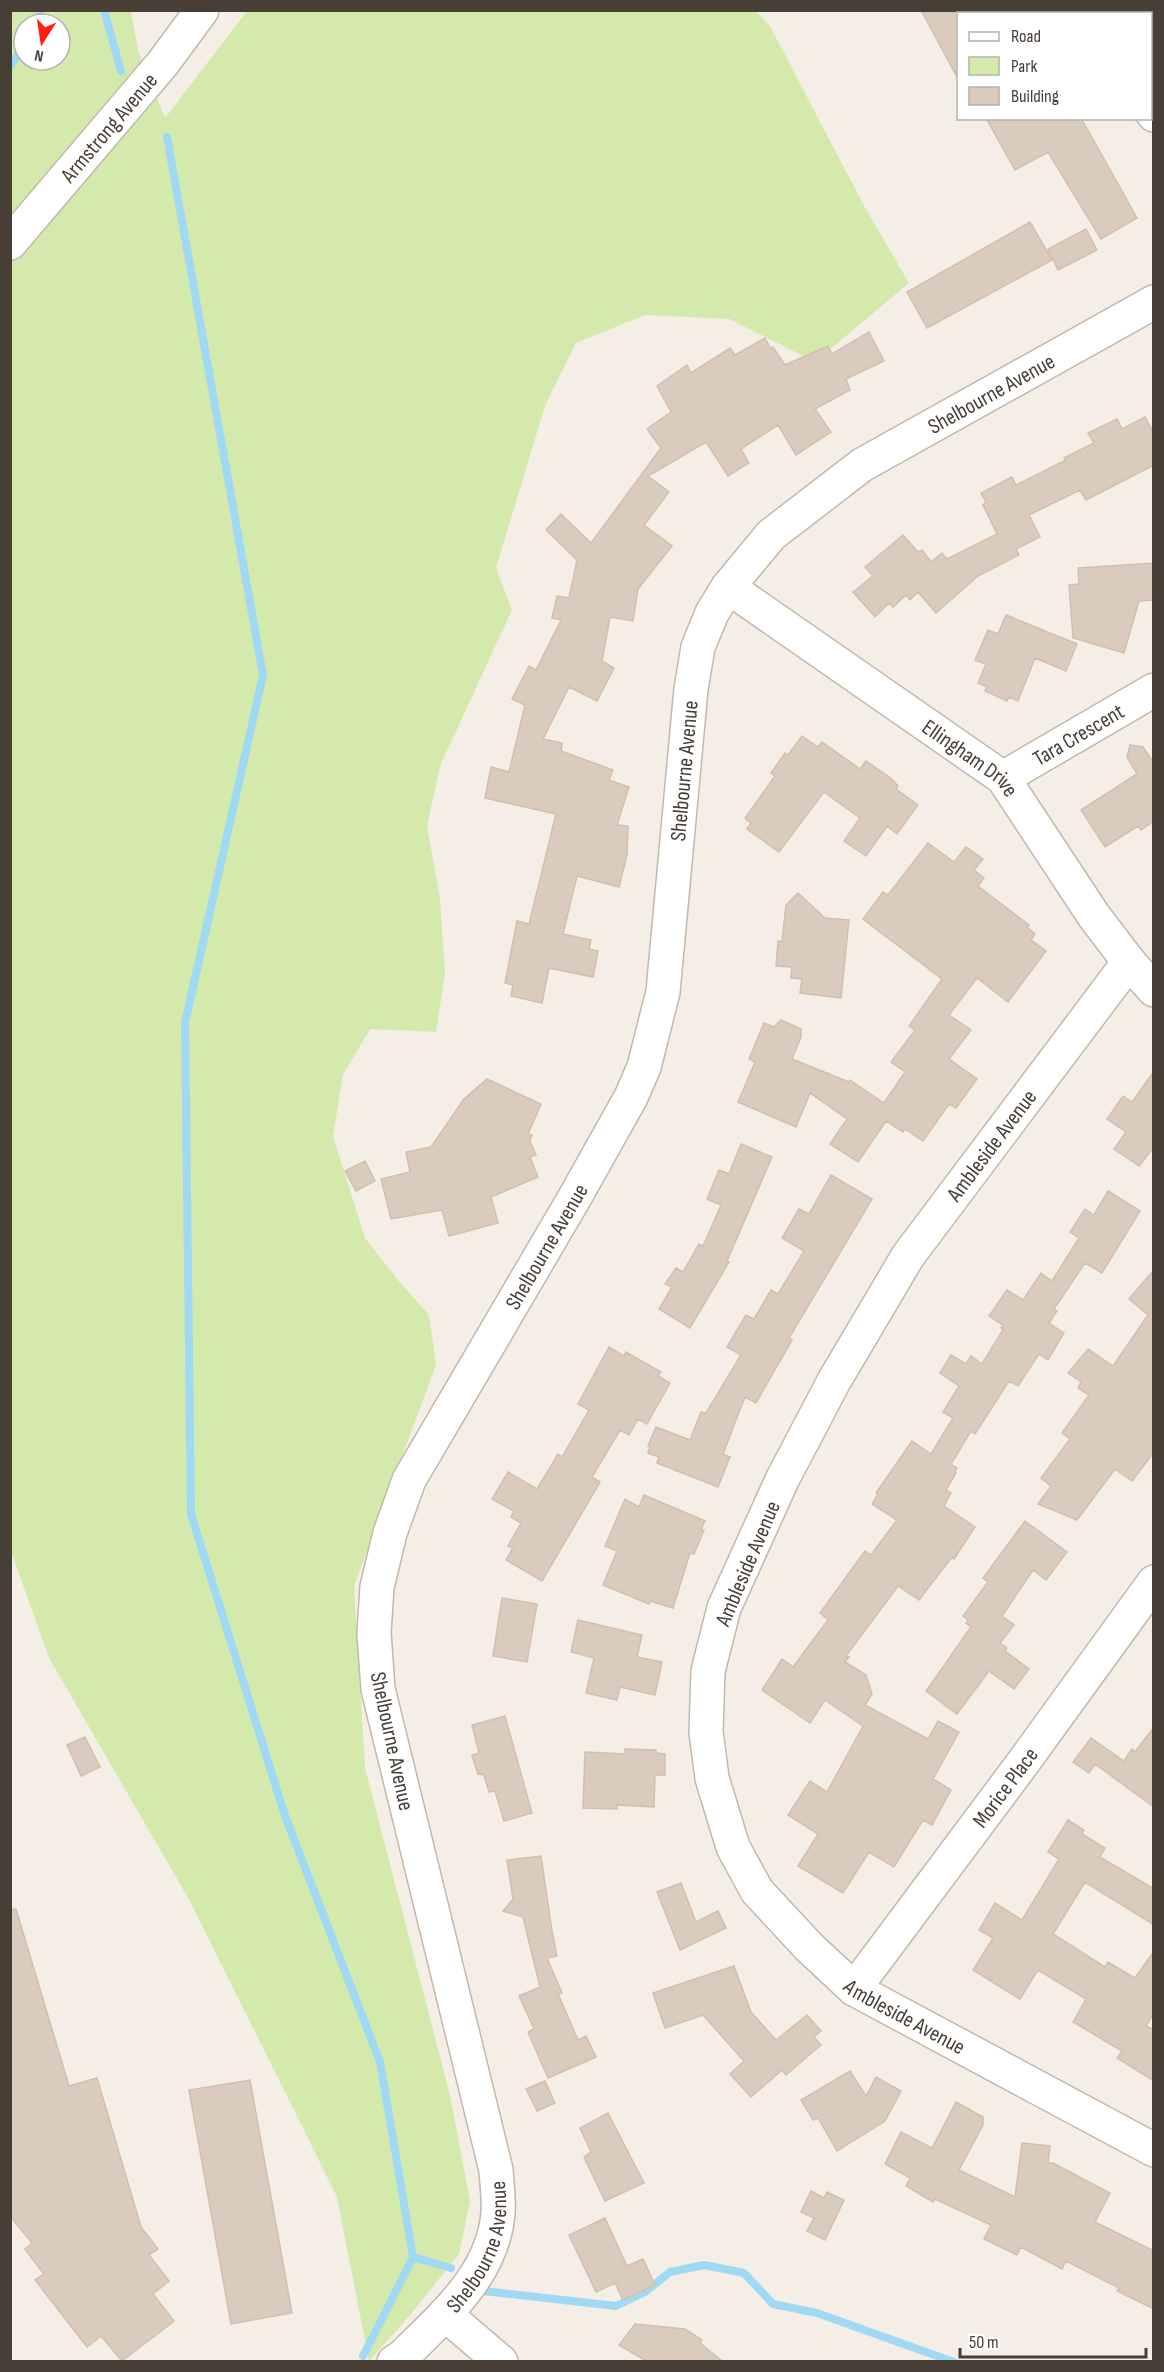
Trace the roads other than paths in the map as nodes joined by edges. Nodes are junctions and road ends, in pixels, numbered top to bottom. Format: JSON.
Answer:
{"nodes":[{"id":1,"x":202,"y":10,"type":"edge"},
{"id":2,"x":10,"y":243,"type":"edge"},
{"id":3,"x":1154,"y":302,"type":"edge"},
{"id":4,"x":728,"y":586,"type":"junction"},
{"id":5,"x":1154,"y":690,"type":"edge"},
{"id":6,"x":1004,"y":778,"type":"junction"},
{"id":7,"x":1128,"y":962,"type":"junction"},
{"id":8,"x":1154,"y":990,"type":"edge"},
{"id":9,"x":1154,"y":1582,"type":"edge"},
{"id":10,"x":854,"y":1989,"type":"junction"},
{"id":11,"x":1154,"y":2150,"type":"edge"},
{"id":12,"x":445,"y":2314,"type":"junction"},
{"id":13,"x":394,"y":2361,"type":"edge"},
{"id":14,"x":501,"y":2361,"type":"edge"}],
"edges":[{"from":1,"to":2,"type":"street","name":"Armstrong Avenue"},
{"from":3,"to":4,"type":"street","name":"Shelbourne Avenue"},
{"from":4,"to":6,"type":"street","name":"Ellingham Drive"},
{"from":4,"to":12,"type":"street","name":"Shelbourne Avenue"},
{"from":5,"to":6,"type":"street","name":"Tara Crescent"},
{"from":6,"to":7,"type":"street","name":"Ellingham Drive"},
{"from":7,"to":8,"type":"street","name":"Ellingham Drive"},
{"from":7,"to":10,"type":"street","name":"Ambleside Avenue"},
{"from":9,"to":10,"type":"street","name":"Morice Place"},
{"from":10,"to":11,"type":"street","name":"Ambleside Avenue"},
{"from":12,"to":13,"type":"street","name":"Shelbourne Avenue"},
{"from":12,"to":14,"type":"street"}]}
